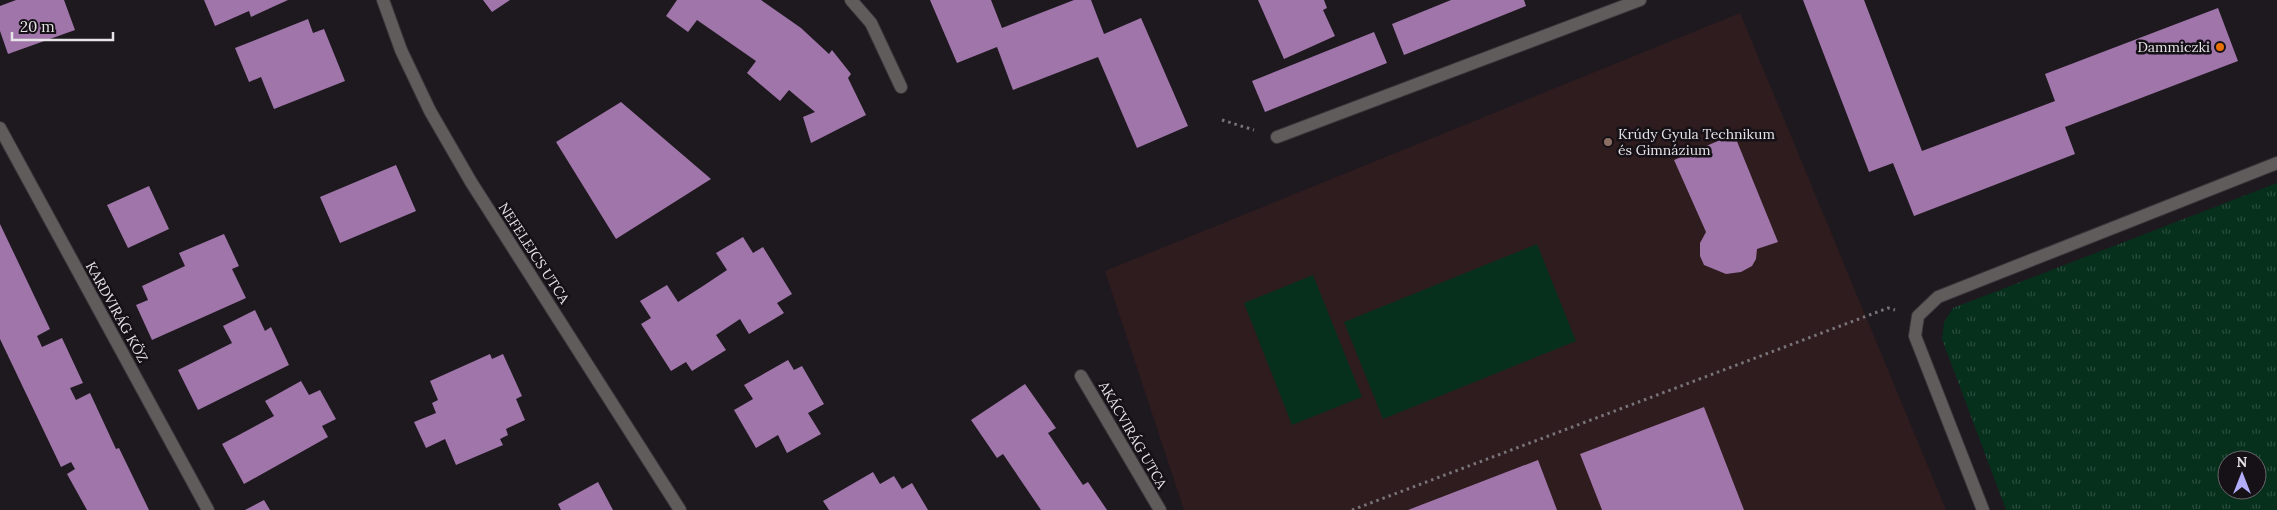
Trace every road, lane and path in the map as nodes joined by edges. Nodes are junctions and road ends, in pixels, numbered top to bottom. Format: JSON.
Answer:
{"nodes":[{"id":1,"x":383,"y":0,"type":"edge"},
{"id":2,"x":851,"y":0,"type":"edge"},
{"id":3,"x":1640,"y":0,"type":"edge"},
{"id":4,"x":901,"y":87,"type":"dead end"},
{"id":5,"x":1222,"y":120,"type":"dead end"},
{"id":6,"x":0,"y":128,"type":"edge"},
{"id":7,"x":1277,"y":137,"type":"joint"},
{"id":8,"x":2277,"y":163,"type":"edge"},
{"id":9,"x":1918,"y":316,"type":"junction"},
{"id":10,"x":1081,"y":376,"type":"dead end"},
{"id":11,"x":208,"y":510,"type":"edge"},
{"id":12,"x":680,"y":510,"type":"edge"},
{"id":13,"x":1160,"y":510,"type":"edge"},
{"id":14,"x":1352,"y":510,"type":"edge"},
{"id":15,"x":1983,"y":510,"type":"edge"}],
"edges":[{"from":1,"to":12,"type":"street","name":"NEFELEJCS UTCA"},
{"from":2,"to":4,"type":"street"},
{"from":3,"to":7,"type":"street"},
{"from":5,"to":7,"type":"path"},
{"from":6,"to":11,"type":"street","name":"KARDVIRÁG KÖZ"},
{"from":8,"to":9,"type":"street"},
{"from":9,"to":14,"type":"path"},
{"from":9,"to":15,"type":"street"},
{"from":10,"to":13,"type":"street","name":"AKÁCVIRÁG UTCA"}]}
